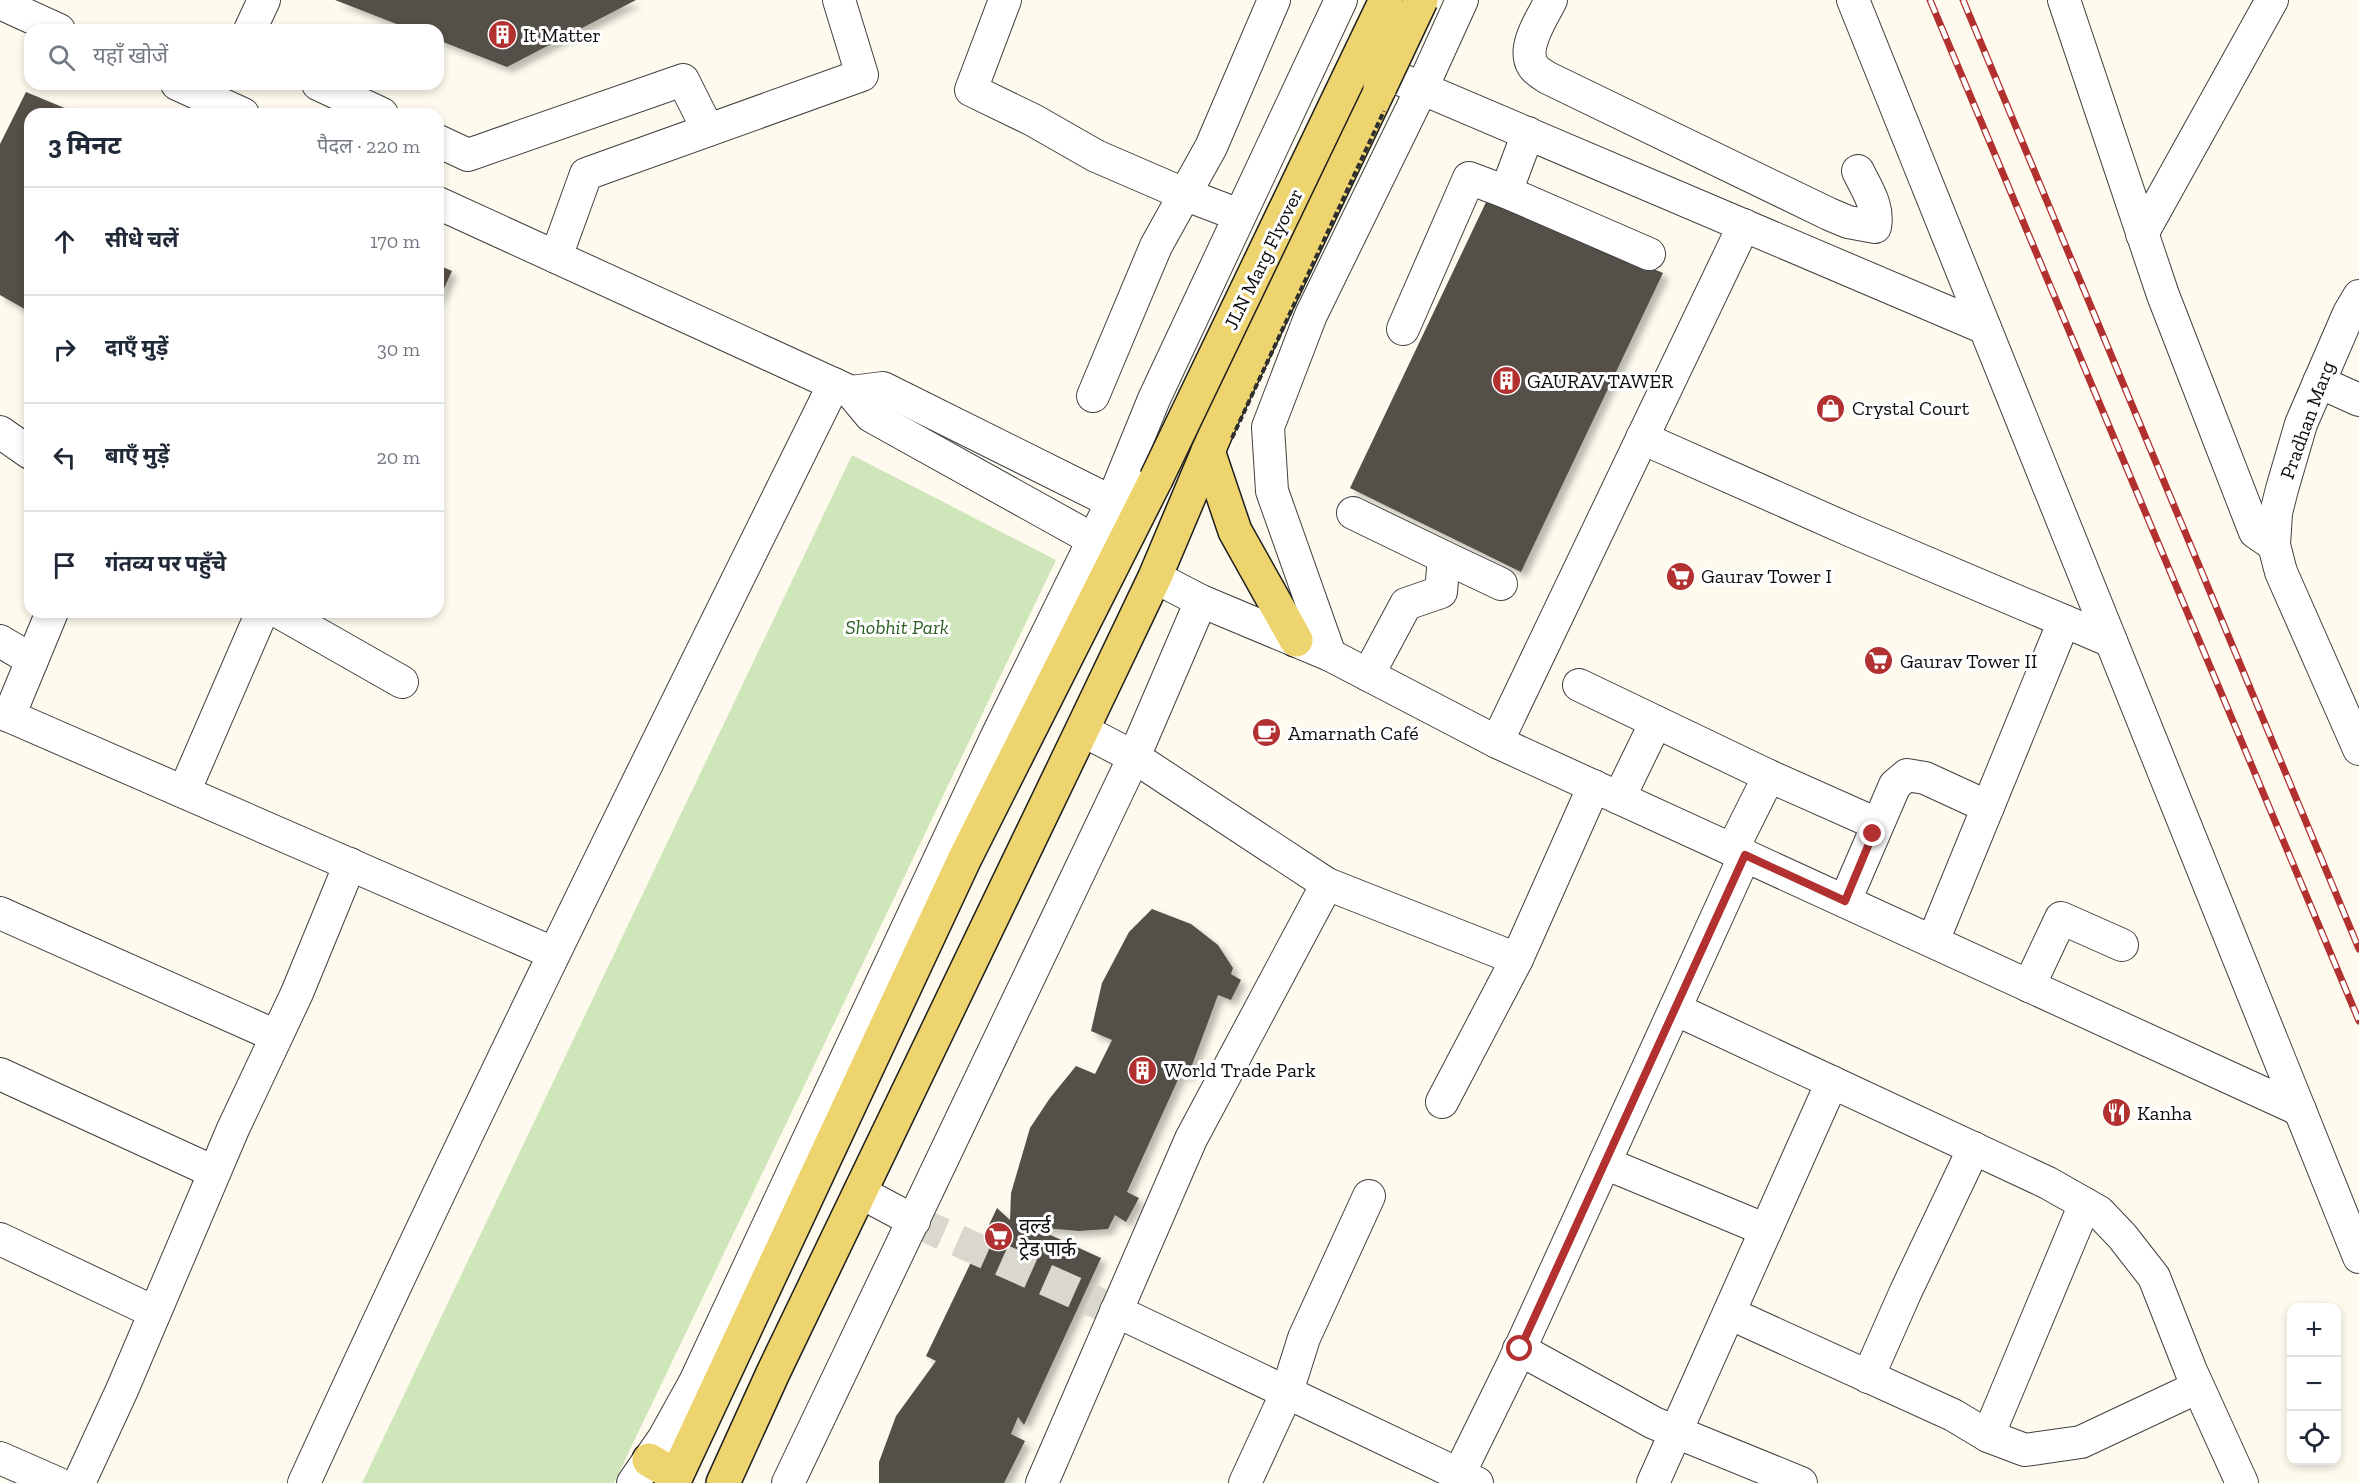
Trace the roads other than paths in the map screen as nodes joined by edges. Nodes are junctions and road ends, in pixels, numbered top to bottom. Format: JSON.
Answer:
{"nodes":[{"id":1,"x":264,"y":0,"type":"edge"},
{"id":2,"x":839,"y":0,"type":"edge"},
{"id":3,"x":1005,"y":0,"type":"edge"},
{"id":4,"x":1274,"y":0,"type":"edge"},
{"id":5,"x":1341,"y":0,"type":"edge"},
{"id":6,"x":1386,"y":0,"type":"edge"},
{"id":7,"x":1421,"y":0,"type":"edge"},
{"id":8,"x":1461,"y":0,"type":"edge"},
{"id":9,"x":1551,"y":0,"type":"edge"},
{"id":10,"x":1853,"y":0,"type":"edge"},
{"id":11,"x":2272,"y":0,"type":"edge"},
{"id":12,"x":2065,"y":1,"type":"edge"},
{"id":13,"x":0,"y":3,"type":"edge"},
{"id":14,"x":46,"y":24,"type":"edge"},
{"id":15,"x":253,"y":24,"type":"edge"},
{"id":16,"x":1320,"y":45,"type":"junction"},
{"id":17,"x":1422,"y":88,"type":"junction"},
{"id":18,"x":190,"y":90,"type":"edge"},
{"id":19,"x":331,"y":90,"type":"edge"},
{"id":20,"x":230,"y":108,"type":"edge"},
{"id":21,"x":369,"y":108,"type":"edge"},
{"id":22,"x":708,"y":130,"type":"junction"},
{"id":23,"x":1528,"y":133,"type":"junction"},
{"id":24,"x":444,"y":144,"type":"edge"},
{"id":25,"x":1858,"y":171,"type":"dead end"},
{"id":26,"x":1506,"y":192,"type":"junction"},
{"id":27,"x":1184,"y":194,"type":"junction"},
{"id":28,"x":444,"y":206,"type":"edge"},
{"id":29,"x":1239,"y":215,"type":"junction"},
{"id":30,"x":1744,"y":225,"type":"junction"},
{"id":31,"x":2142,"y":234,"type":"junction"},
{"id":32,"x":1649,"y":254,"type":"dead end"},
{"id":33,"x":556,"y":257,"type":"junction"},
{"id":34,"x":2359,"y":296,"type":"edge"},
{"id":35,"x":1985,"y":328,"type":"junction"},
{"id":36,"x":1403,"y":329,"type":"dead end"},
{"id":37,"x":2319,"y":382,"type":"junction"},
{"id":38,"x":842,"y":388,"type":"junction"},
{"id":39,"x":1093,"y":396,"type":"dead end"},
{"id":40,"x":2359,"y":400,"type":"edge"},
{"id":41,"x":0,"y":432,"type":"edge"},
{"id":42,"x":1221,"y":435,"type":"junction"},
{"id":43,"x":1642,"y":438,"type":"junction"},
{"id":44,"x":24,"y":449,"type":"edge"},
{"id":45,"x":1125,"y":509,"type":"junction"},
{"id":46,"x":1353,"y":513,"type":"dead end"},
{"id":47,"x":2274,"y":545,"type":"junction"},
{"id":48,"x":1106,"y":547,"type":"junction"},
{"id":49,"x":1444,"y":557,"type":"junction"},
{"id":50,"x":1155,"y":577,"type":"junction"},
{"id":51,"x":1501,"y":584,"type":"dead end"},
{"id":52,"x":1202,"y":601,"type":"junction"},
{"id":53,"x":50,"y":618,"type":"edge"},
{"id":54,"x":259,"y":618,"type":"edge"},
{"id":55,"x":290,"y":618,"type":"edge"},
{"id":56,"x":2064,"y":621,"type":"junction"},
{"id":57,"x":1296,"y":640,"type":"junction"},
{"id":58,"x":0,"y":641,"type":"edge"},
{"id":59,"x":2111,"y":641,"type":"junction"},
{"id":60,"x":1330,"y":655,"type":"junction"},
{"id":61,"x":32,"y":660,"type":"junction"},
{"id":62,"x":1368,"y":675,"type":"junction"},
{"id":63,"x":402,"y":682,"type":"dead end"},
{"id":64,"x":1579,"y":685,"type":"dead end"},
{"id":65,"x":4,"y":714,"type":"edge"},
{"id":66,"x":1656,"y":722,"type":"junction"},
{"id":67,"x":1082,"y":730,"type":"junction"},
{"id":68,"x":1497,"y":742,"type":"junction"},
{"id":69,"x":2359,"y":749,"type":"edge"},
{"id":70,"x":1134,"y":757,"type":"junction"},
{"id":71,"x":1769,"y":776,"type":"junction"},
{"id":72,"x":184,"y":792,"type":"junction"},
{"id":73,"x":1607,"y":792,"type":"junction"},
{"id":74,"x":1988,"y":807,"type":"junction"},
{"id":75,"x":1877,"y":824,"type":"junction"},
{"id":76,"x":1739,"y":853,"type":"junction"},
{"id":77,"x":350,"y":864,"type":"junction"},
{"id":78,"x":1327,"y":884,"type":"junction"},
{"id":79,"x":1845,"y":901,"type":"junction"},
{"id":80,"x":0,"y":913,"type":"edge"},
{"id":81,"x":1932,"y":942,"type":"junction"},
{"id":82,"x":2122,"y":945,"type":"dead end"},
{"id":83,"x":553,"y":953,"type":"junction"},
{"id":84,"x":1516,"y":959,"type":"junction"},
{"id":85,"x":2029,"y":986,"type":"junction"},
{"id":86,"x":1675,"y":1009,"type":"junction"},
{"id":87,"x":276,"y":1036,"type":"junction"},
{"id":88,"x":0,"y":1074,"type":"edge"},
{"id":89,"x":1832,"y":1082,"type":"junction"},
{"id":90,"x":1442,"y":1102,"type":"dead end"},
{"id":91,"x":2300,"y":1110,"type":"junction"},
{"id":92,"x":1974,"y":1148,"type":"junction"},
{"id":93,"x":1605,"y":1163,"type":"junction"},
{"id":94,"x":214,"y":1172,"type":"junction"},
{"id":95,"x":860,"y":1192,"type":"junction"},
{"id":96,"x":1369,"y":1196,"type":"dead end"},
{"id":97,"x":2085,"y":1204,"type":"junction"},
{"id":98,"x":914,"y":1221,"type":"junction"},
{"id":99,"x":1766,"y":1230,"type":"junction"},
{"id":100,"x":0,"y":1239,"type":"edge"},
{"id":101,"x":2359,"y":1257,"type":"edge"},
{"id":102,"x":1116,"y":1311,"type":"junction"},
{"id":103,"x":154,"y":1312,"type":"junction"},
{"id":104,"x":1729,"y":1313,"type":"junction"},
{"id":105,"x":1520,"y":1349,"type":"junction"},
{"id":106,"x":1868,"y":1377,"type":"junction"},
{"id":107,"x":2198,"y":1387,"type":"junction"},
{"id":108,"x":1287,"y":1392,"type":"junction"},
{"id":109,"x":1676,"y":1432,"type":"junction"},
{"id":110,"x":1988,"y":1436,"type":"junction"},
{"id":111,"x":0,"y":1458,"type":"edge"},
{"id":112,"x":658,"y":1476,"type":"edge"},
{"id":113,"x":1468,"y":1479,"type":"edge"},
{"id":114,"x":57,"y":1483,"type":"edge"},
{"id":115,"x":79,"y":1483,"type":"edge"},
{"id":116,"x":304,"y":1483,"type":"edge"},
{"id":117,"x":723,"y":1483,"type":"edge"},
{"id":118,"x":788,"y":1483,"type":"edge"},
{"id":119,"x":1042,"y":1483,"type":"edge"},
{"id":120,"x":1245,"y":1483,"type":"edge"},
{"id":121,"x":1653,"y":1483,"type":"edge"},
{"id":122,"x":1801,"y":1483,"type":"edge"},
{"id":123,"x":2242,"y":1483,"type":"edge"}],
"edges":[{"from":1,"to":15,"type":"street"},
{"from":2,"to":22,"type":"street"},
{"from":3,"to":27,"type":"street"},
{"from":4,"to":27,"type":"street"},
{"from":5,"to":16,"type":"street"},
{"from":6,"to":45,"type":"main road","name":"JLN Marg Flyover","bridge":true},
{"from":7,"to":42,"type":"main road","name":"JLN Marg Flyover","bridge":true},
{"from":8,"to":17,"type":"street"},
{"from":9,"to":25,"type":"street"},
{"from":10,"to":35,"type":"street"},
{"from":11,"to":31,"type":"street"},
{"from":12,"to":31,"type":"street"},
{"from":13,"to":14,"type":"street"},
{"from":16,"to":17,"type":"street"},
{"from":16,"to":29,"type":"street"},
{"from":17,"to":23,"type":"street"},
{"from":17,"to":60,"type":"street"},
{"from":18,"to":20,"type":"street"},
{"from":19,"to":21,"type":"street"},
{"from":22,"to":24,"type":"street"},
{"from":22,"to":33,"type":"street"},
{"from":23,"to":26,"type":"street"},
{"from":23,"to":30,"type":"street"},
{"from":26,"to":32,"type":"street"},
{"from":26,"to":36,"type":"street"},
{"from":27,"to":29,"type":"street"},
{"from":27,"to":39,"type":"street"},
{"from":28,"to":33,"type":"street"},
{"from":29,"to":45,"type":"street"},
{"from":30,"to":35,"type":"street"},
{"from":30,"to":43,"type":"street"},
{"from":31,"to":47,"type":"street"},
{"from":33,"to":38,"type":"street"},
{"from":34,"to":37,"type":"street","name":"Pradhan Marg"},
{"from":35,"to":59,"type":"street"},
{"from":37,"to":40,"type":"street"},
{"from":37,"to":47,"type":"street","name":"Pradhan Marg"},
{"from":38,"to":45,"type":"street"},
{"from":38,"to":48,"type":"street"},
{"from":38,"to":83,"type":"street"},
{"from":41,"to":44,"type":"street"},
{"from":42,"to":50,"type":"main road","name":"JLN Marg Flyover"},
{"from":42,"to":57,"type":"main road"},
{"from":43,"to":56,"type":"street"},
{"from":43,"to":68,"type":"street"},
{"from":45,"to":48,"type":"main road","name":"JLN Marg Flyover"},
{"from":46,"to":49,"type":"street"},
{"from":47,"to":69,"type":"street","name":"Pradhan Marg"},
{"from":48,"to":112,"type":"main road","name":"JLN Marg Flyover"},
{"from":49,"to":51,"type":"street"},
{"from":49,"to":62,"type":"street"},
{"from":50,"to":52,"type":"street"},
{"from":50,"to":67,"type":"main road","name":"JLN Marg Flyover"},
{"from":52,"to":57,"type":"street"},
{"from":52,"to":70,"type":"street"},
{"from":53,"to":61,"type":"street"},
{"from":54,"to":72,"type":"street"},
{"from":55,"to":63,"type":"street"},
{"from":56,"to":59,"type":"street"},
{"from":56,"to":74,"type":"street"},
{"from":57,"to":60,"type":"street"},
{"from":58,"to":61,"type":"street"},
{"from":59,"to":91,"type":"street"},
{"from":60,"to":62,"type":"street"},
{"from":61,"to":65,"type":"street"},
{"from":62,"to":68,"type":"street"},
{"from":64,"to":66,"type":"street"},
{"from":65,"to":72,"type":"street"},
{"from":66,"to":71,"type":"street"},
{"from":66,"to":73,"type":"street"},
{"from":67,"to":70,"type":"street"},
{"from":67,"to":95,"type":"main road","name":"JLN Marg Flyover"},
{"from":68,"to":73,"type":"street"},
{"from":70,"to":78,"type":"street"},
{"from":70,"to":98,"type":"street"},
{"from":71,"to":75,"type":"street"},
{"from":71,"to":76,"type":"street"},
{"from":72,"to":77,"type":"street"},
{"from":73,"to":76,"type":"street"},
{"from":73,"to":84,"type":"street"},
{"from":74,"to":75,"type":"street"},
{"from":74,"to":81,"type":"street"},
{"from":75,"to":79,"type":"street"},
{"from":76,"to":79,"type":"street"},
{"from":76,"to":86,"type":"street"},
{"from":77,"to":83,"type":"street"},
{"from":77,"to":87,"type":"street"},
{"from":78,"to":84,"type":"street"},
{"from":78,"to":102,"type":"street"},
{"from":79,"to":81,"type":"street"},
{"from":80,"to":87,"type":"street"},
{"from":81,"to":85,"type":"street"},
{"from":82,"to":85,"type":"street"},
{"from":83,"to":116,"type":"street"},
{"from":84,"to":90,"type":"street"},
{"from":85,"to":91,"type":"street"},
{"from":86,"to":89,"type":"street"},
{"from":86,"to":93,"type":"street"},
{"from":87,"to":94,"type":"street"},
{"from":88,"to":94,"type":"street"},
{"from":89,"to":92,"type":"street"},
{"from":89,"to":99,"type":"street"},
{"from":91,"to":101,"type":"street"},
{"from":92,"to":97,"type":"street"},
{"from":92,"to":106,"type":"street"},
{"from":93,"to":99,"type":"street"},
{"from":93,"to":105,"type":"street"},
{"from":94,"to":103,"type":"street"},
{"from":95,"to":98,"type":"street"},
{"from":95,"to":117,"type":"main road","name":"JLN Marg Flyover"},
{"from":96,"to":108,"type":"street"},
{"from":97,"to":107,"type":"street"},
{"from":97,"to":110,"type":"street"},
{"from":98,"to":118,"type":"street"},
{"from":99,"to":104,"type":"street"},
{"from":100,"to":103,"type":"street"},
{"from":102,"to":108,"type":"street"},
{"from":102,"to":119,"type":"street"},
{"from":103,"to":115,"type":"street"},
{"from":104,"to":106,"type":"street"},
{"from":104,"to":109,"type":"street"},
{"from":105,"to":109,"type":"street"},
{"from":105,"to":113,"type":"street"},
{"from":106,"to":110,"type":"street"},
{"from":107,"to":110,"type":"street"},
{"from":107,"to":123,"type":"street"},
{"from":108,"to":113,"type":"street"},
{"from":108,"to":120,"type":"street"},
{"from":109,"to":121,"type":"street"},
{"from":109,"to":122,"type":"street"},
{"from":111,"to":114,"type":"street"}]}
